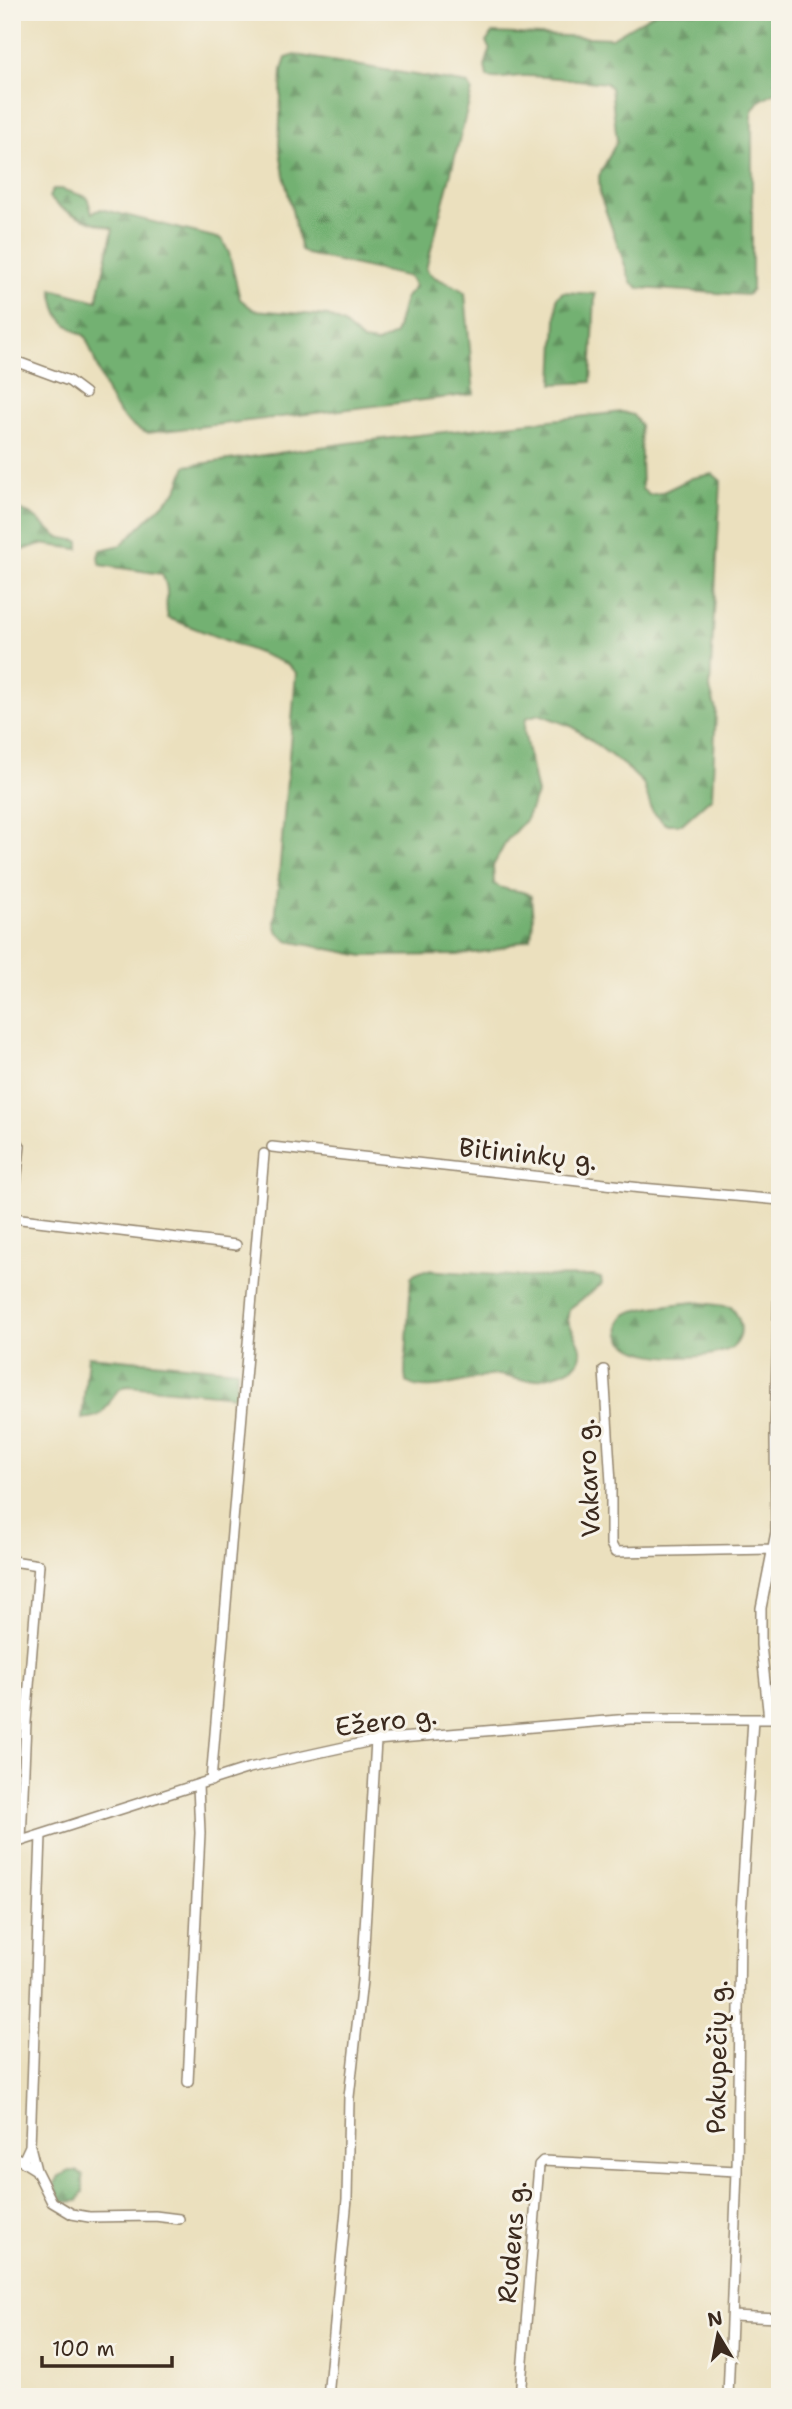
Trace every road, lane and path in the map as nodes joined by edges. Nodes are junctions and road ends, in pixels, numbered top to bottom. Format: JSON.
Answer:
{"nodes":[{"id":1,"x":12,"y":360,"type":"edge"},
{"id":2,"x":85,"y":393,"type":"dead end"},
{"id":3,"x":12,"y":1132,"type":"edge"},
{"id":4,"x":272,"y":1147,"type":"dead end"},
{"id":5,"x":264,"y":1154,"type":"dead end"},
{"id":6,"x":780,"y":1200,"type":"edge"},
{"id":7,"x":13,"y":1218,"type":"edge"},
{"id":8,"x":12,"y":1223,"type":"edge"},
{"id":9,"x":780,"y":1242,"type":"edge"},
{"id":10,"x":236,"y":1245,"type":"dead end"},
{"id":11,"x":604,"y":1370,"type":"dead end"},
{"id":12,"x":773,"y":1549,"type":"junction"},
{"id":13,"x":12,"y":1561,"type":"edge"},
{"id":14,"x":753,"y":1719,"type":"junction"},
{"id":15,"x":769,"y":1719,"type":"junction"},
{"id":16,"x":780,"y":1719,"type":"edge"},
{"id":17,"x":376,"y":1740,"type":"junction"},
{"id":18,"x":211,"y":1781,"type":"junction"},
{"id":19,"x":198,"y":1785,"type":"junction"},
{"id":20,"x":41,"y":1835,"type":"junction"},
{"id":21,"x":17,"y":1843,"type":"edge"},
{"id":22,"x":188,"y":2082,"type":"dead end"},
{"id":23,"x":30,"y":2146,"type":"junction"},
{"id":24,"x":12,"y":2155,"type":"edge"},
{"id":25,"x":23,"y":2161,"type":"junction"},
{"id":26,"x":36,"y":2170,"type":"junction"},
{"id":27,"x":737,"y":2171,"type":"junction"},
{"id":28,"x":179,"y":2219,"type":"dead end"},
{"id":29,"x":732,"y":2316,"type":"junction"},
{"id":30,"x":780,"y":2318,"type":"edge"},
{"id":31,"x":328,"y":2397,"type":"edge"},
{"id":32,"x":520,"y":2397,"type":"edge"},
{"id":33,"x":728,"y":2397,"type":"edge"}],
"edges":[{"from":1,"to":2,"type":"street"},
{"from":3,"to":7,"type":"street"},
{"from":4,"to":6,"type":"street","name":"Bitininkų g."},
{"from":5,"to":18,"type":"street"},
{"from":7,"to":8,"type":"street"},
{"from":7,"to":10,"type":"street"},
{"from":9,"to":12,"type":"street"},
{"from":11,"to":12,"type":"street","name":"Vakaro g."},
{"from":12,"to":15,"type":"street"},
{"from":13,"to":21,"type":"street"},
{"from":14,"to":15,"type":"street","name":"Ežero g."},
{"from":14,"to":17,"type":"street","name":"Ežero g."},
{"from":14,"to":27,"type":"street","name":"Pakupečių g."},
{"from":15,"to":16,"type":"street","name":"Ežero g."},
{"from":17,"to":18,"type":"street","name":"Ežero g."},
{"from":17,"to":31,"type":"street"},
{"from":18,"to":19,"type":"street","name":"Ežero g."},
{"from":19,"to":20,"type":"street","name":"Ežero g."},
{"from":19,"to":22,"type":"street"},
{"from":20,"to":21,"type":"street","name":"Ežero g."},
{"from":20,"to":23,"type":"street"},
{"from":23,"to":25,"type":"street"},
{"from":23,"to":26,"type":"street"},
{"from":24,"to":25,"type":"street"},
{"from":25,"to":26,"type":"street"},
{"from":26,"to":28,"type":"street"},
{"from":27,"to":29,"type":"street","name":"Pakupečių g."},
{"from":27,"to":32,"type":"street","name":"Rudens g."},
{"from":29,"to":30,"type":"street"},
{"from":29,"to":33,"type":"street","name":"Pakupečių g."}]}
